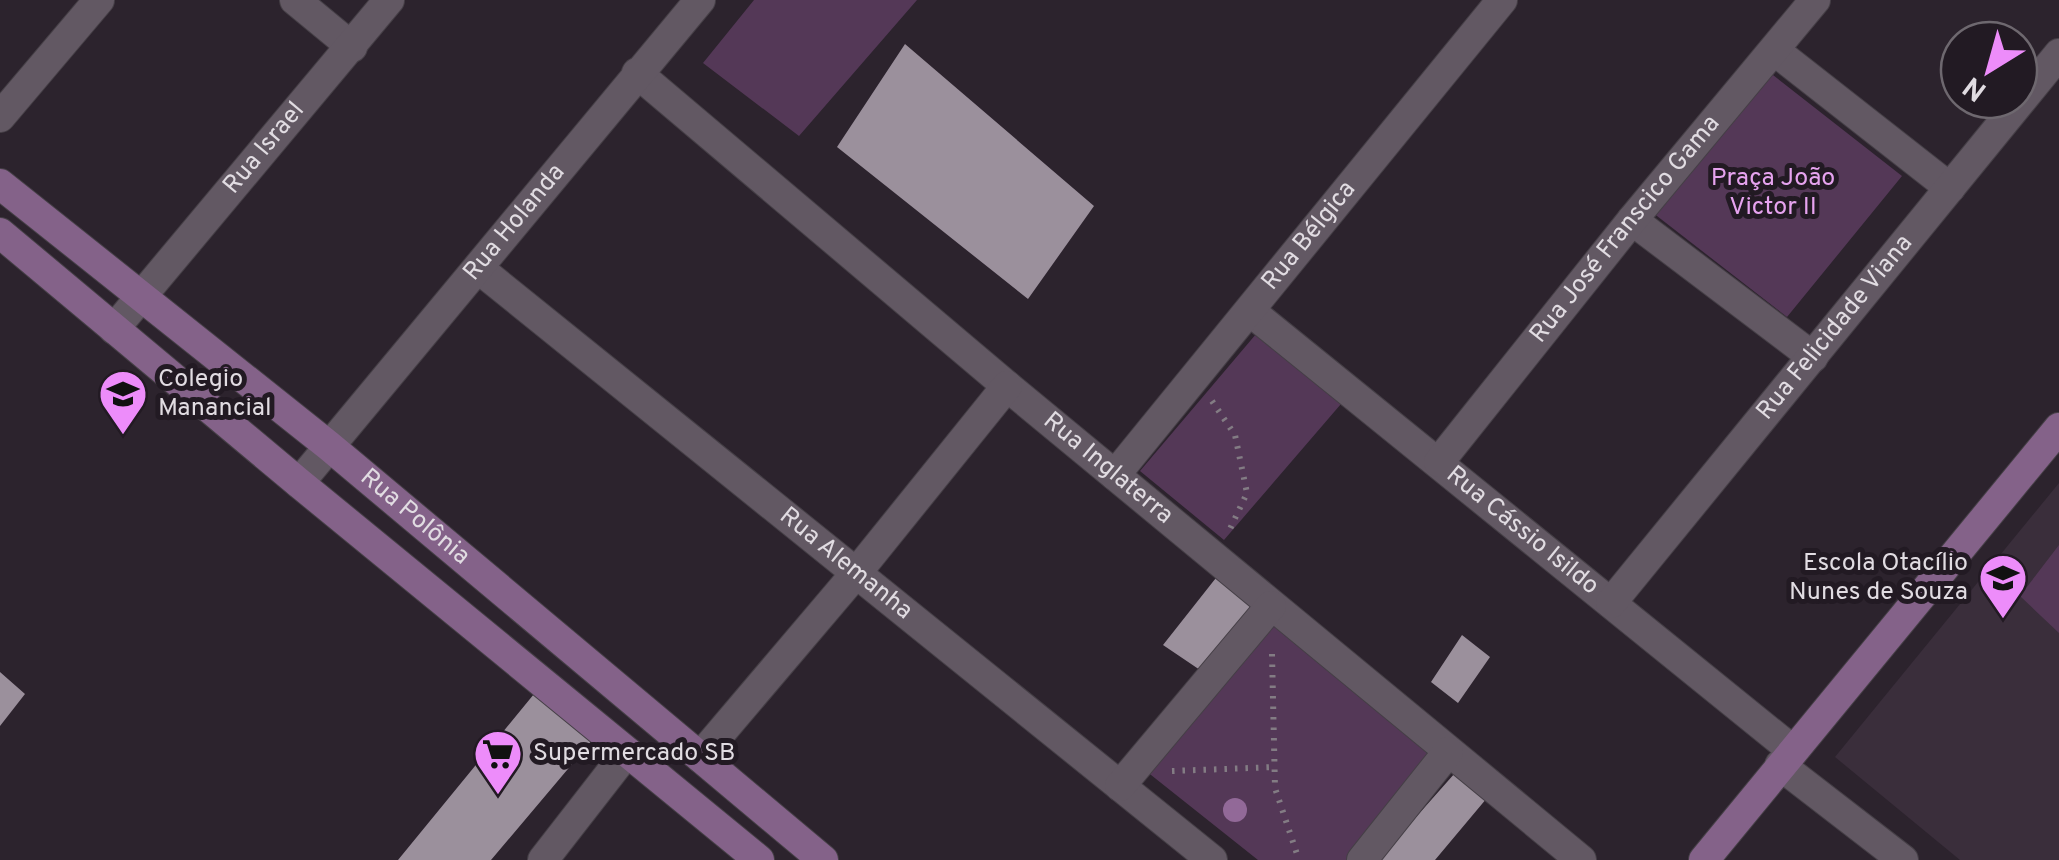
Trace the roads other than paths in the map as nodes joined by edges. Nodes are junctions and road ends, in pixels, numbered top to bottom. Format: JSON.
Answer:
{"nodes":[{"id":1,"x":99,"y":0,"type":"edge"},
{"id":2,"x":295,"y":0,"type":"edge"},
{"id":3,"x":390,"y":0,"type":"edge"},
{"id":4,"x":700,"y":0,"type":"edge"},
{"id":5,"x":1815,"y":0,"type":"edge"},
{"id":6,"x":1485,"y":6,"type":"edge"},
{"id":7,"x":352,"y":47,"type":"junction"},
{"id":8,"x":1774,"y":50,"type":"junction"},
{"id":9,"x":2059,"y":54,"type":"edge"},
{"id":10,"x":638,"y":73,"type":"junction"},
{"id":11,"x":0,"y":117,"type":"edge"},
{"id":12,"x":0,"y":184,"type":"edge"},
{"id":13,"x":1950,"y":188,"type":"junction"},
{"id":14,"x":1632,"y":220,"type":"junction"},
{"id":15,"x":0,"y":232,"type":"edge"},
{"id":16,"x":478,"y":268,"type":"junction"},
{"id":17,"x":142,"y":298,"type":"junction"},
{"id":18,"x":1250,"y":311,"type":"junction"},
{"id":19,"x":114,"y":328,"type":"junction"},
{"id":20,"x":1812,"y":357,"type":"junction"},
{"id":21,"x":1007,"y":386,"type":"junction"},
{"id":22,"x":2059,"y":428,"type":"edge"},
{"id":23,"x":329,"y":446,"type":"junction"},
{"id":24,"x":1439,"y":462,"type":"junction"},
{"id":25,"x":1115,"y":475,"type":"junction"},
{"id":26,"x":298,"y":483,"type":"junction"},
{"id":27,"x":857,"y":572,"type":"junction"},
{"id":28,"x":1611,"y":603,"type":"junction"},
{"id":29,"x":1270,"y":606,"type":"junction"},
{"id":30,"x":627,"y":752,"type":"junction"},
{"id":31,"x":1448,"y":752,"type":"junction"},
{"id":32,"x":700,"y":757,"type":"junction"},
{"id":33,"x":1786,"y":758,"type":"junction"},
{"id":34,"x":1120,"y":786,"type":"junction"},
{"id":35,"x":543,"y":860,"type":"edge"},
{"id":36,"x":759,"y":860,"type":"edge"},
{"id":37,"x":823,"y":860,"type":"edge"},
{"id":38,"x":1212,"y":860,"type":"edge"},
{"id":39,"x":1362,"y":860,"type":"edge"},
{"id":40,"x":1580,"y":860,"type":"edge"},
{"id":41,"x":1704,"y":860,"type":"edge"},
{"id":42,"x":1902,"y":860,"type":"edge"}],
"edges":[{"from":1,"to":11,"type":"street"},
{"from":2,"to":7,"type":"street"},
{"from":3,"to":7,"type":"street","name":"Rua Israel"},
{"from":4,"to":10,"type":"street","name":"Rua Holanda"},
{"from":5,"to":8,"type":"street","name":"Rua José Franscico Gama"},
{"from":6,"to":18,"type":"street","name":"Rua Bélgica"},
{"from":7,"to":17,"type":"street","name":"Rua Israel"},
{"from":8,"to":13,"type":"street"},
{"from":8,"to":14,"type":"street","name":"Rua José Franscico Gama"},
{"from":9,"to":13,"type":"street","name":"Rua Felicidade Viana"},
{"from":10,"to":16,"type":"street","name":"Rua Holanda"},
{"from":10,"to":21,"type":"street","name":"Rua Inglaterra"},
{"from":12,"to":17,"type":"street","name":"Rua Polônia"},
{"from":13,"to":20,"type":"street","name":"Rua Felicidade Viana"},
{"from":14,"to":20,"type":"street"},
{"from":14,"to":24,"type":"street","name":"Rua José Franscico Gama"},
{"from":15,"to":19,"type":"street","name":"Rua Polônia"},
{"from":16,"to":23,"type":"street","name":"Rua Holanda"},
{"from":16,"to":27,"type":"street","name":"Rua Alemanha"},
{"from":17,"to":19,"type":"street","name":"Rua Israel"},
{"from":17,"to":23,"type":"street","name":"Rua Polônia"},
{"from":18,"to":24,"type":"street","name":"Rua Cássio Isildo"},
{"from":18,"to":25,"type":"street","name":"Rua Bélgica"},
{"from":19,"to":26,"type":"street","name":"Rua Polônia"},
{"from":20,"to":28,"type":"street","name":"Rua Felicidade Viana"},
{"from":21,"to":25,"type":"street","name":"Rua Inglaterra"},
{"from":21,"to":27,"type":"street"},
{"from":22,"to":33,"type":"street"},
{"from":23,"to":26,"type":"street","name":"Rua Holanda"},
{"from":23,"to":32,"type":"street","name":"Rua Polônia"},
{"from":24,"to":28,"type":"street","name":"Rua Cássio Isildo"},
{"from":25,"to":29,"type":"street","name":"Rua Inglaterra"},
{"from":26,"to":30,"type":"street","name":"Rua Polônia"},
{"from":27,"to":32,"type":"street"},
{"from":27,"to":34,"type":"street","name":"Rua Alemanha"},
{"from":28,"to":33,"type":"street","name":"Rua Cássio Isildo"},
{"from":29,"to":31,"type":"street","name":"Rua Inglaterra"},
{"from":29,"to":34,"type":"street"},
{"from":30,"to":35,"type":"street"},
{"from":30,"to":36,"type":"street","name":"Rua Polônia"},
{"from":31,"to":39,"type":"street"},
{"from":31,"to":40,"type":"street","name":"Rua Inglaterra"},
{"from":32,"to":37,"type":"street","name":"Rua Polônia"},
{"from":33,"to":41,"type":"street"},
{"from":33,"to":42,"type":"street","name":"Rua Cássio Isildo"},
{"from":34,"to":38,"type":"street","name":"Rua Alemanha"}]}
